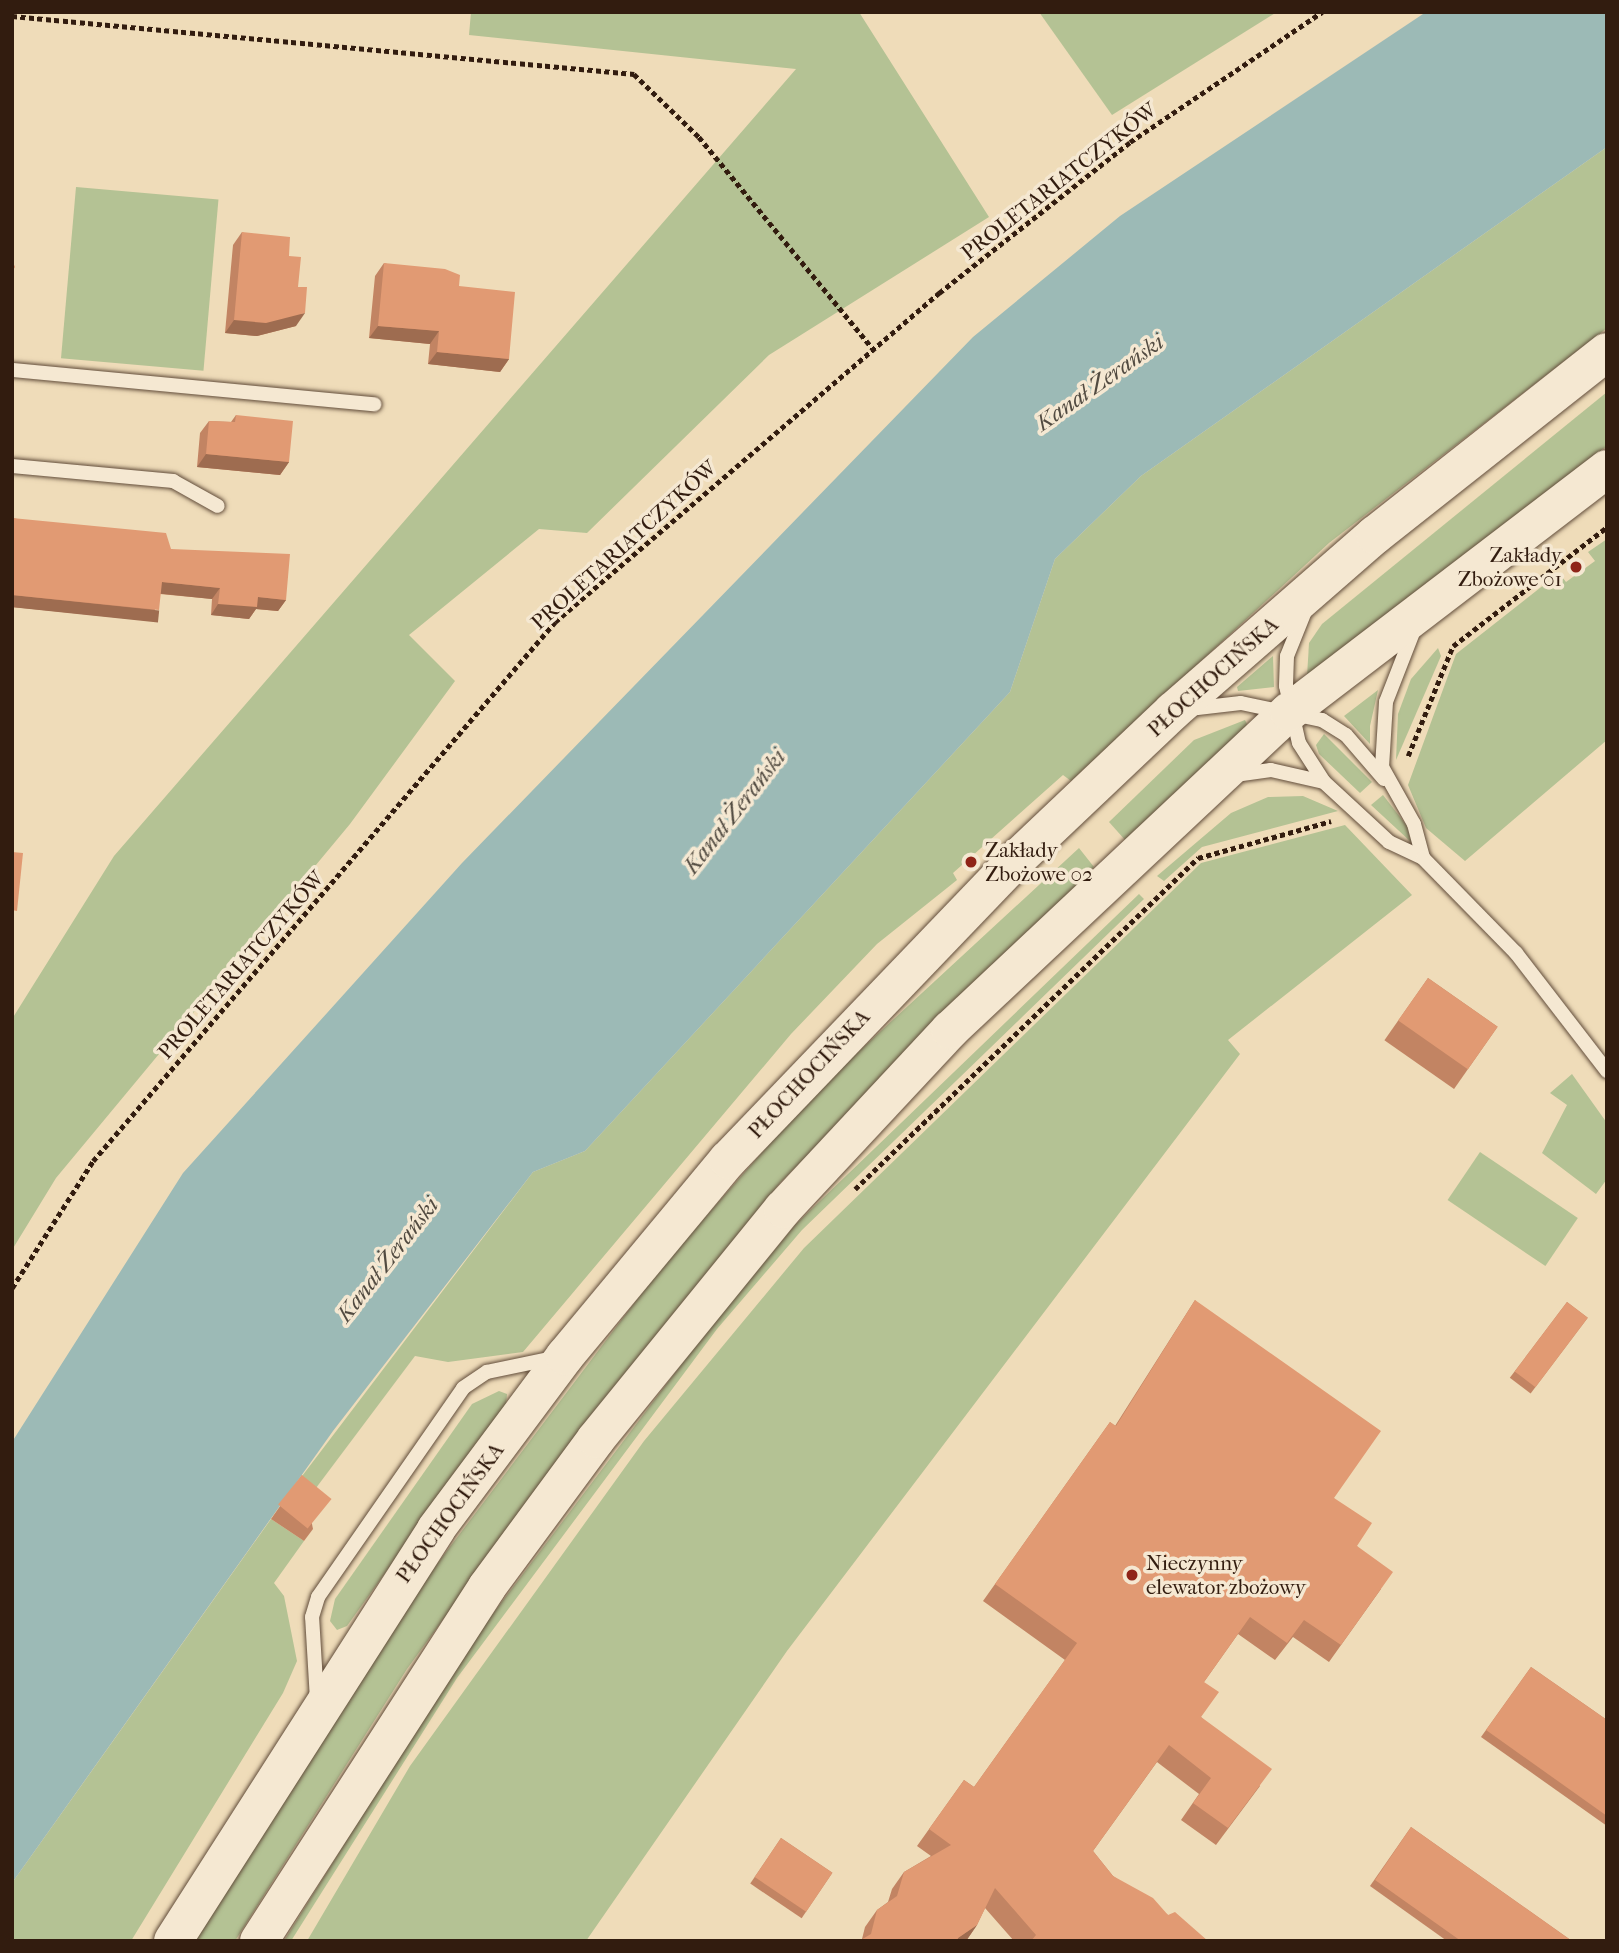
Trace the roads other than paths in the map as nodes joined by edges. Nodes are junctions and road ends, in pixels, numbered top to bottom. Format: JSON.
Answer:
{"nodes":[{"id":1,"x":1607,"y":352,"type":"edge"},
{"id":2,"x":12,"y":370,"type":"edge"},
{"id":3,"x":374,"y":404,"type":"dead end"},
{"id":4,"x":12,"y":466,"type":"edge"},
{"id":5,"x":1607,"y":469,"type":"edge"},
{"id":6,"x":218,"y":506,"type":"dead end"},
{"id":7,"x":1314,"y":588,"type":"junction"},
{"id":8,"x":1425,"y":607,"type":"junction"},
{"id":9,"x":1173,"y":711,"type":"junction"},
{"id":10,"x":1289,"y":712,"type":"junction"},
{"id":11,"x":1216,"y":778,"type":"junction"},
{"id":12,"x":1324,"y":782,"type":"junction"},
{"id":13,"x":1387,"y":782,"type":"junction"},
{"id":14,"x":1423,"y":858,"type":"junction"},
{"id":15,"x":1607,"y":1071,"type":"edge"},
{"id":16,"x":565,"y":1356,"type":"junction"},
{"id":17,"x":317,"y":1706,"type":"junction"},
{"id":18,"x":173,"y":1941,"type":"edge"},
{"id":19,"x":259,"y":1941,"type":"edge"}],
"edges":[{"from":1,"to":7,"type":"main road","name":"PŁOCHOCIŃSKA"},
{"from":2,"to":3,"type":"lane"},
{"from":4,"to":6,"type":"lane"},
{"from":5,"to":8,"type":"main road"},
{"from":7,"to":9,"type":"main road","name":"PŁOCHOCIŃSKA"},
{"from":7,"to":10,"type":"lane"},
{"from":8,"to":10,"type":"main road"},
{"from":8,"to":13,"type":"lane"},
{"from":9,"to":10,"type":"lane"},
{"from":9,"to":16,"type":"main road","name":"PŁOCHOCIŃSKA"},
{"from":10,"to":11,"type":"main road"},
{"from":10,"to":12,"type":"lane"},
{"from":10,"to":13,"type":"lane"},
{"from":11,"to":12,"type":"lane"},
{"from":11,"to":19,"type":"main road"},
{"from":12,"to":14,"type":"lane"},
{"from":13,"to":14,"type":"lane"},
{"from":14,"to":15,"type":"lane"},
{"from":16,"to":17,"type":"main road","name":"PŁOCHOCIŃSKA"},
{"from":16,"to":17,"type":"lane"},
{"from":17,"to":18,"type":"main road","name":"PŁOCHOCIŃSKA"}]}
